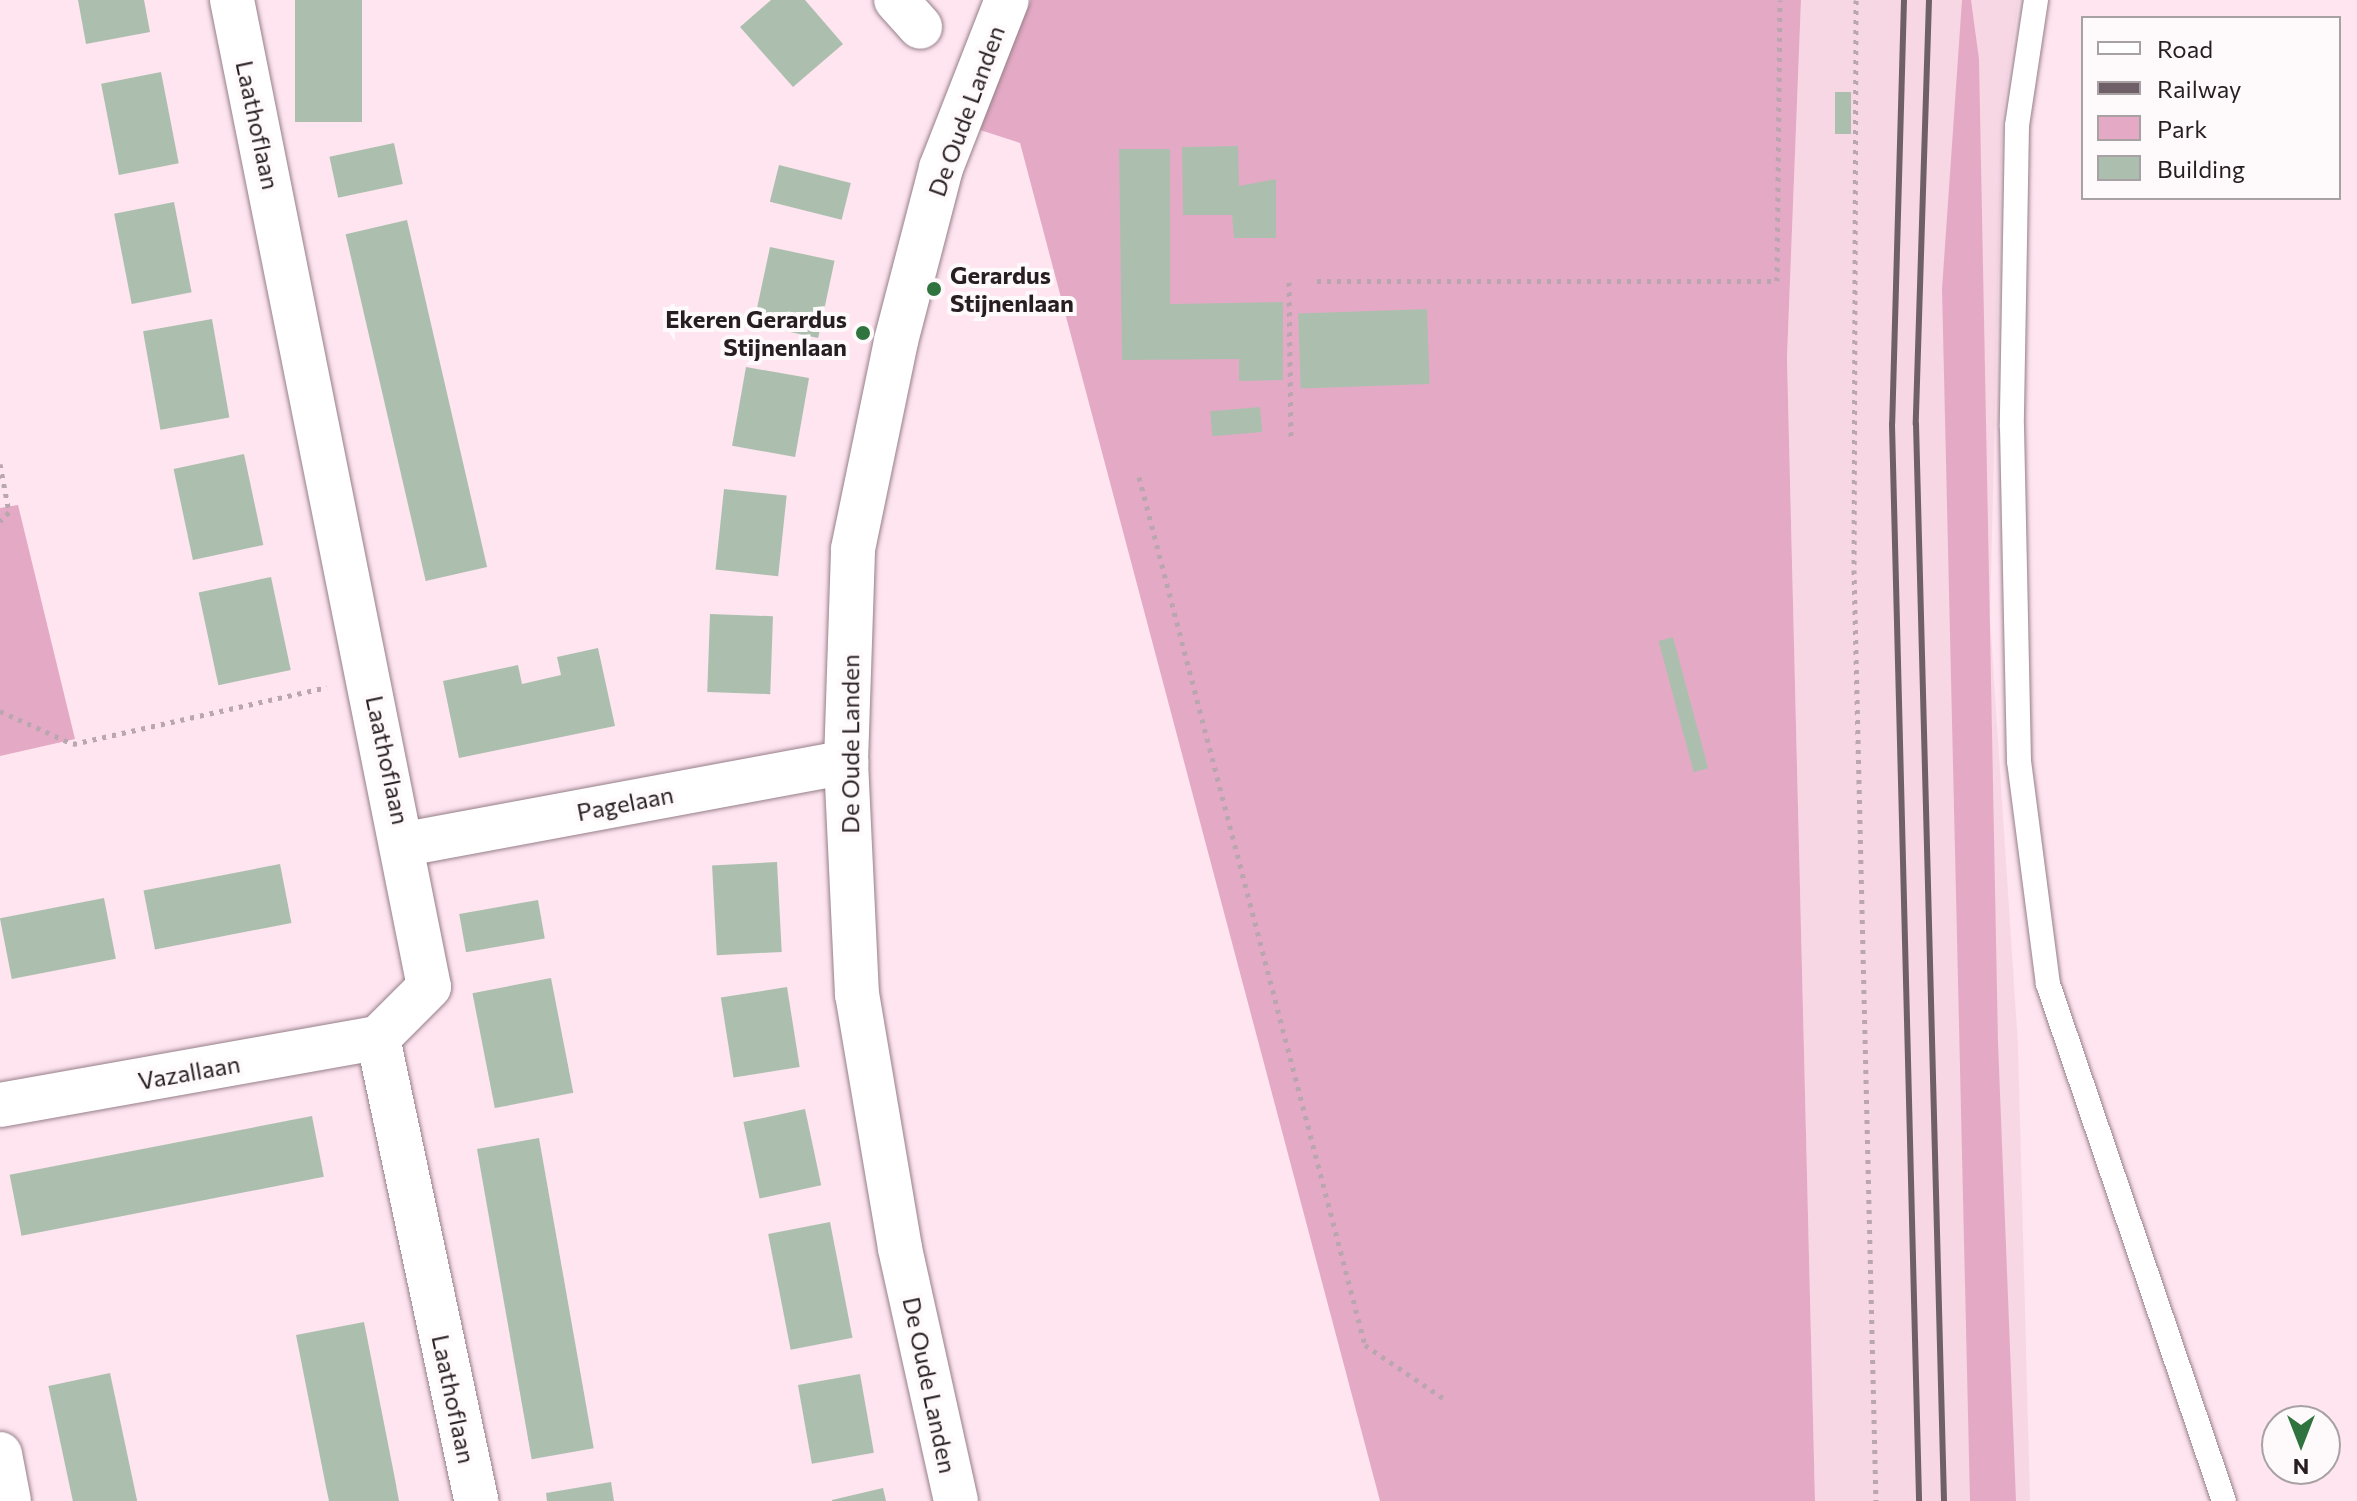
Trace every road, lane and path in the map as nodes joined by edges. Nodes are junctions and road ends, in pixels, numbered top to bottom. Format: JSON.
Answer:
{"nodes":[{"id":1,"x":232,"y":0,"type":"edge"},
{"id":2,"x":1007,"y":0,"type":"edge"},
{"id":3,"x":1780,"y":0,"type":"edge"},
{"id":4,"x":1856,"y":0,"type":"edge"},
{"id":5,"x":2036,"y":0,"type":"edge"},
{"id":6,"x":1317,"y":281,"type":"dead end"},
{"id":7,"x":1289,"y":282,"type":"dead end"},
{"id":8,"x":1291,"y":438,"type":"dead end"},
{"id":9,"x":0,"y":464,"type":"edge"},
{"id":10,"x":1139,"y":477,"type":"dead end"},
{"id":11,"x":0,"y":521,"type":"edge"},
{"id":12,"x":371,"y":678,"type":"junction"},
{"id":13,"x":0,"y":711,"type":"edge"},
{"id":14,"x":846,"y":762,"type":"junction"},
{"id":15,"x":405,"y":844,"type":"junction"},
{"id":16,"x":378,"y":1038,"type":"junction"},
{"id":17,"x":0,"y":1105,"type":"edge"},
{"id":18,"x":1443,"y":1398,"type":"dead end"},
{"id":19,"x":0,"y":1454,"type":"edge"},
{"id":20,"x":9,"y":1501,"type":"edge"},
{"id":21,"x":476,"y":1501,"type":"edge"},
{"id":22,"x":956,"y":1501,"type":"edge"},
{"id":23,"x":1876,"y":1501,"type":"edge"},
{"id":24,"x":2224,"y":1501,"type":"edge"}],
"edges":[{"from":1,"to":12,"type":"street","name":"Laathoflaan"},
{"from":2,"to":14,"type":"street","name":"De Oude Landen"},
{"from":3,"to":6,"type":"path"},
{"from":4,"to":23,"type":"path"},
{"from":5,"to":24,"type":"lane"},
{"from":7,"to":8,"type":"path"},
{"from":9,"to":11,"type":"path"},
{"from":10,"to":18,"type":"path"},
{"from":12,"to":13,"type":"path"},
{"from":12,"to":15,"type":"street","name":"Laathoflaan"},
{"from":14,"to":15,"type":"street","name":"Pagelaan"},
{"from":14,"to":22,"type":"street","name":"De Oude Landen"},
{"from":15,"to":16,"type":"street","name":"Laathoflaan"},
{"from":16,"to":17,"type":"street","name":"Vazallaan"},
{"from":16,"to":21,"type":"street","name":"Laathoflaan"},
{"from":19,"to":20,"type":"street"}]}
